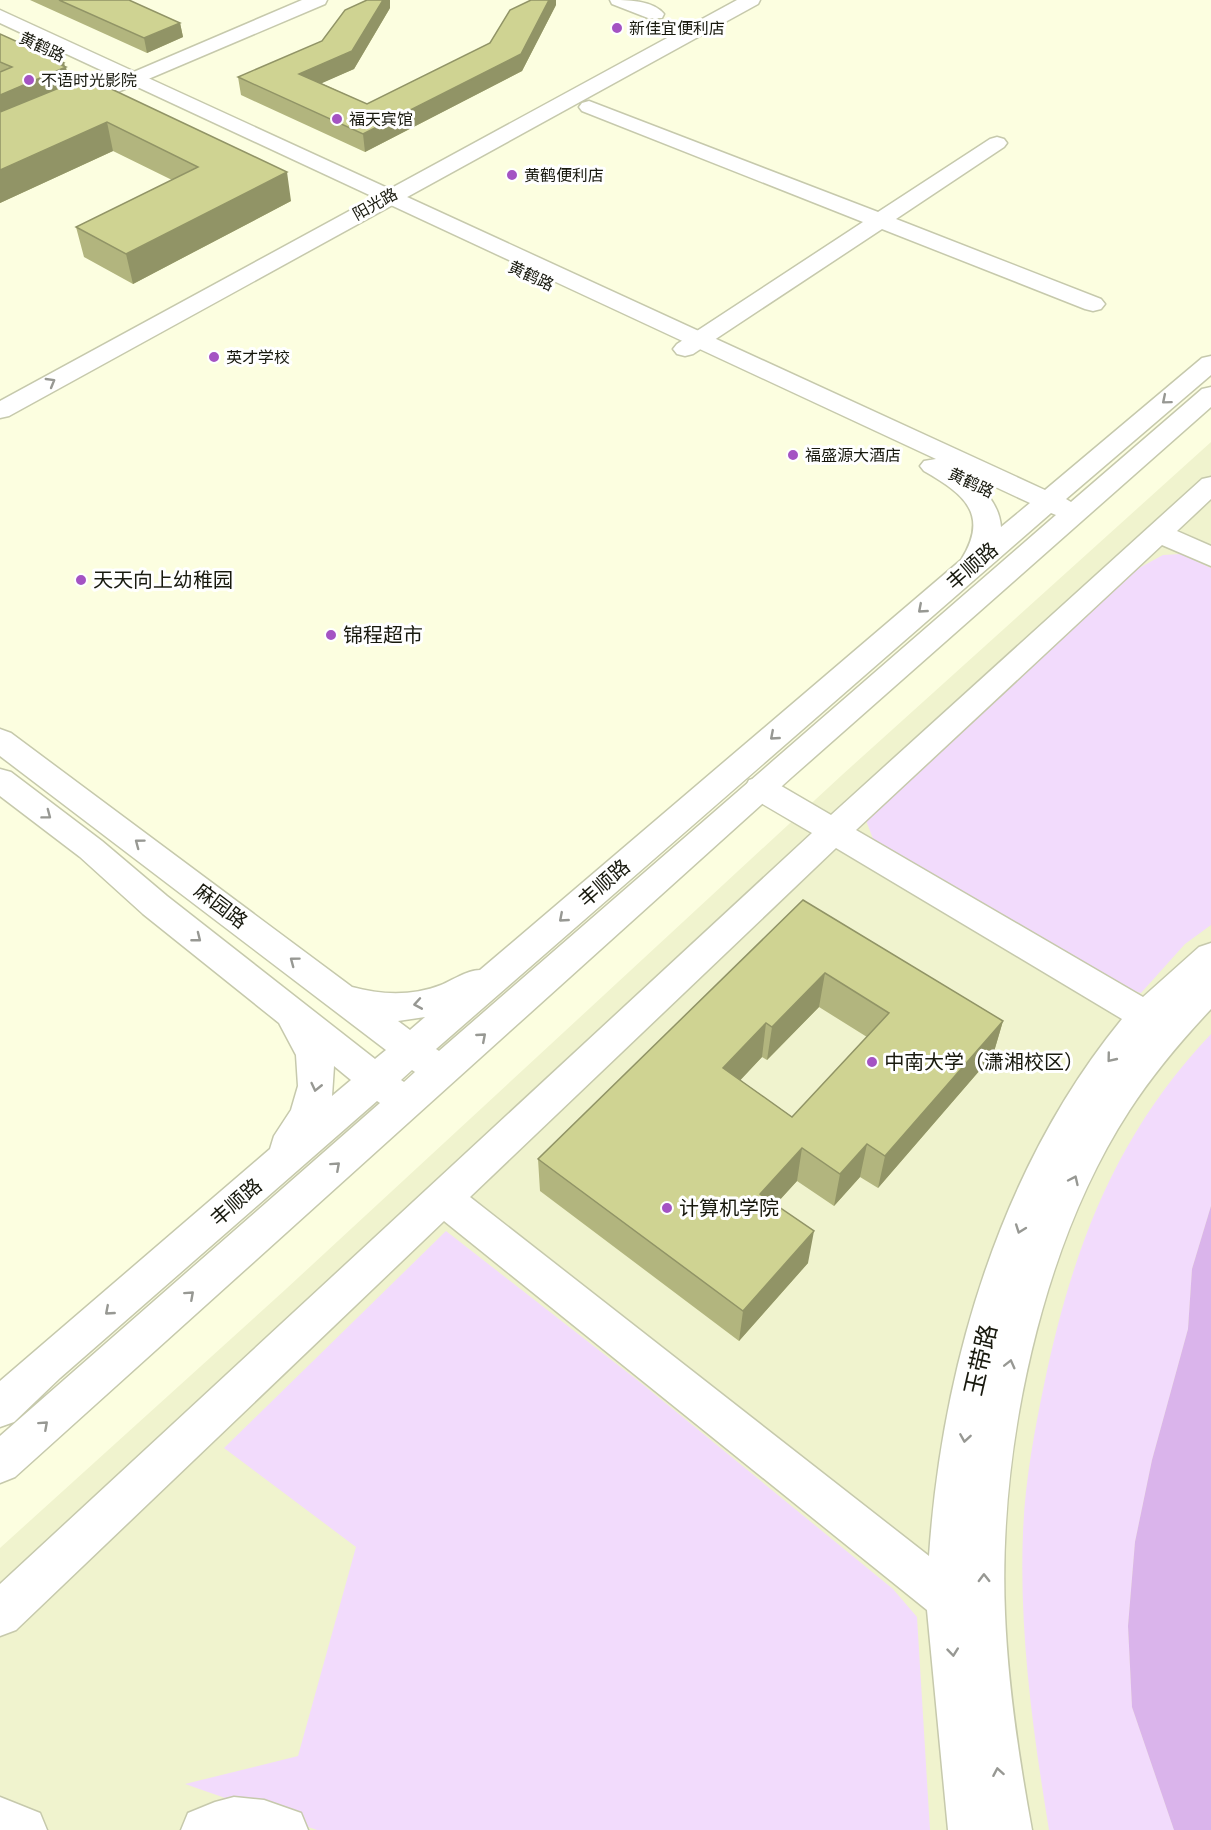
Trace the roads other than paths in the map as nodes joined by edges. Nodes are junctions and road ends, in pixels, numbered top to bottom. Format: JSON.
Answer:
{"nodes":[{"id":1,"x":318,"y":0,"type":"edge"},
{"id":2,"x":619,"y":0,"type":"edge"},
{"id":3,"x":726,"y":0,"type":"edge"},
{"id":4,"x":751,"y":0,"type":"edge"},
{"id":5,"x":655,"y":14,"type":"dead end"},
{"id":6,"x":0,"y":16,"type":"edge"},
{"id":7,"x":0,"y":28,"type":"edge"},
{"id":8,"x":126,"y":81,"type":"junction"},
{"id":9,"x":589,"y":106,"type":"dead end"},
{"id":10,"x":0,"y":136,"type":"edge"},
{"id":11,"x":997,"y":143,"type":"dead end"},
{"id":12,"x":375,"y":197,"type":"junction"},
{"id":13,"x":882,"y":221,"type":"junction"},
{"id":14,"x":1093,"y":304,"type":"dead end"},
{"id":15,"x":692,"y":345,"type":"junction"},
{"id":16,"x":1211,"y":363,"type":"edge"},
{"id":17,"x":0,"y":394,"type":"edge"},
{"id":18,"x":1211,"y":394,"type":"edge"},
{"id":19,"x":0,"y":411,"type":"edge"},
{"id":20,"x":1115,"y":445,"type":"junction"},
{"id":21,"x":934,"y":457,"type":"junction"},
{"id":22,"x":1203,"y":503,"type":"edge"},
{"id":23,"x":1055,"y":513,"type":"junction"},
{"id":24,"x":1160,"y":533,"type":"junction"},
{"id":25,"x":1211,"y":557,"type":"edge"},
{"id":26,"x":967,"y":570,"type":"junction"},
{"id":27,"x":0,"y":740,"type":"edge"},
{"id":28,"x":0,"y":780,"type":"edge"},
{"id":29,"x":760,"y":788,"type":"junction"},
{"id":30,"x":834,"y":831,"type":"junction"},
{"id":31,"x":526,"y":951,"type":"junction"},
{"id":32,"x":1211,"y":956,"type":"edge"},
{"id":33,"x":1211,"y":987,"type":"edge"},
{"id":34,"x":334,"y":991,"type":"junction"},
{"id":35,"x":276,"y":1000,"type":"junction"},
{"id":36,"x":1158,"y":1023,"type":"junction"},
{"id":37,"x":413,"y":1050,"type":"junction"},
{"id":38,"x":441,"y":1072,"type":"junction"},
{"id":39,"x":378,"y":1081,"type":"junction"},
{"id":40,"x":406,"y":1104,"type":"junction"},
{"id":41,"x":265,"y":1178,"type":"junction"},
{"id":42,"x":444,"y":1199,"type":"junction"},
{"id":43,"x":0,"y":1408,"type":"edge"},
{"id":44,"x":0,"y":1463,"type":"edge"},
{"id":45,"x":948,"y":1599,"type":"junction"},
{"id":46,"x":0,"y":1614,"type":"edge"},
{"id":47,"x":984,"y":1628,"type":"junction"},
{"id":48,"x":0,"y":1821,"type":"edge"},
{"id":49,"x":24,"y":1830,"type":"edge"},
{"id":50,"x":205,"y":1830,"type":"edge"},
{"id":51,"x":284,"y":1830,"type":"edge"},
{"id":52,"x":972,"y":1830,"type":"edge"},
{"id":53,"x":1008,"y":1830,"type":"edge"}],
"edges":[{"from":1,"to":8,"type":"street"},
{"from":2,"to":5,"type":"street"},
{"from":3,"to":12,"type":"street","name":"阳光路"},
{"from":4,"to":12,"type":"street","name":"阳光路"},
{"from":6,"to":8,"type":"street"},
{"from":7,"to":8,"type":"street","name":"黄鹤路"},
{"from":8,"to":10,"type":"street"},
{"from":8,"to":12,"type":"street","name":"黄鹤路"},
{"from":9,"to":13,"type":"street"},
{"from":11,"to":13,"type":"street"},
{"from":12,"to":15,"type":"street","name":"黄鹤路"},
{"from":12,"to":17,"type":"street","name":"阳光路"},
{"from":19,"to":12,"type":"street","name":"阳光路","one_way":true},
{"from":13,"to":14,"type":"street"},
{"from":13,"to":15,"type":"street"},
{"from":15,"to":21,"type":"street","name":"黄鹤路"},
{"from":16,"to":20,"type":"street","name":"丰顺路","one_way":true},
{"from":18,"to":23,"type":"street"},
{"from":20,"to":21,"type":"street"},
{"from":20,"to":23,"type":"street","name":"丰顺路"},
{"from":21,"to":23,"type":"street","name":"黄鹤路"},
{"from":21,"to":26,"type":"street"},
{"from":22,"to":24,"type":"street"},
{"from":23,"to":26,"type":"street","name":"丰顺路"},
{"from":23,"to":29,"type":"street"},
{"from":24,"to":25,"type":"street"},
{"from":24,"to":30,"type":"street"},
{"from":26,"to":31,"type":"street","name":"丰顺路","one_way":true},
{"from":34,"to":27,"type":"street","name":"麻园路","one_way":true},
{"from":28,"to":35,"type":"street","one_way":true},
{"from":29,"to":30,"type":"street"},
{"from":38,"to":29,"type":"street","one_way":true},
{"from":30,"to":36,"type":"street"},
{"from":30,"to":42,"type":"street"},
{"from":31,"to":34,"type":"street","one_way":true},
{"from":31,"to":37,"type":"street","name":"丰顺路"},
{"from":32,"to":36,"type":"street","name":"玉带路"},
{"from":33,"to":36,"type":"street"},
{"from":34,"to":37,"type":"street","name":"麻园路"},
{"from":35,"to":39,"type":"street"},
{"from":35,"to":41,"type":"street","one_way":true},
{"from":36,"to":45,"type":"street","name":"玉带路","one_way":true},
{"from":47,"to":36,"type":"street","one_way":true},
{"from":37,"to":38,"type":"street","name":"麻园路"},
{"from":37,"to":39,"type":"street","name":"丰顺路"},
{"from":38,"to":40,"type":"street"},
{"from":39,"to":40,"type":"street"},
{"from":39,"to":41,"type":"street","name":"丰顺路"},
{"from":44,"to":40,"type":"street","one_way":true},
{"from":41,"to":43,"type":"street","name":"丰顺路","one_way":true},
{"from":42,"to":45,"type":"street"},
{"from":42,"to":46,"type":"street"},
{"from":45,"to":47,"type":"street"},
{"from":45,"to":52,"type":"street","name":"玉带路","one_way":true},
{"from":53,"to":47,"type":"street","one_way":true},
{"from":48,"to":49,"type":"street"},
{"from":50,"to":51,"type":"street"}]}
